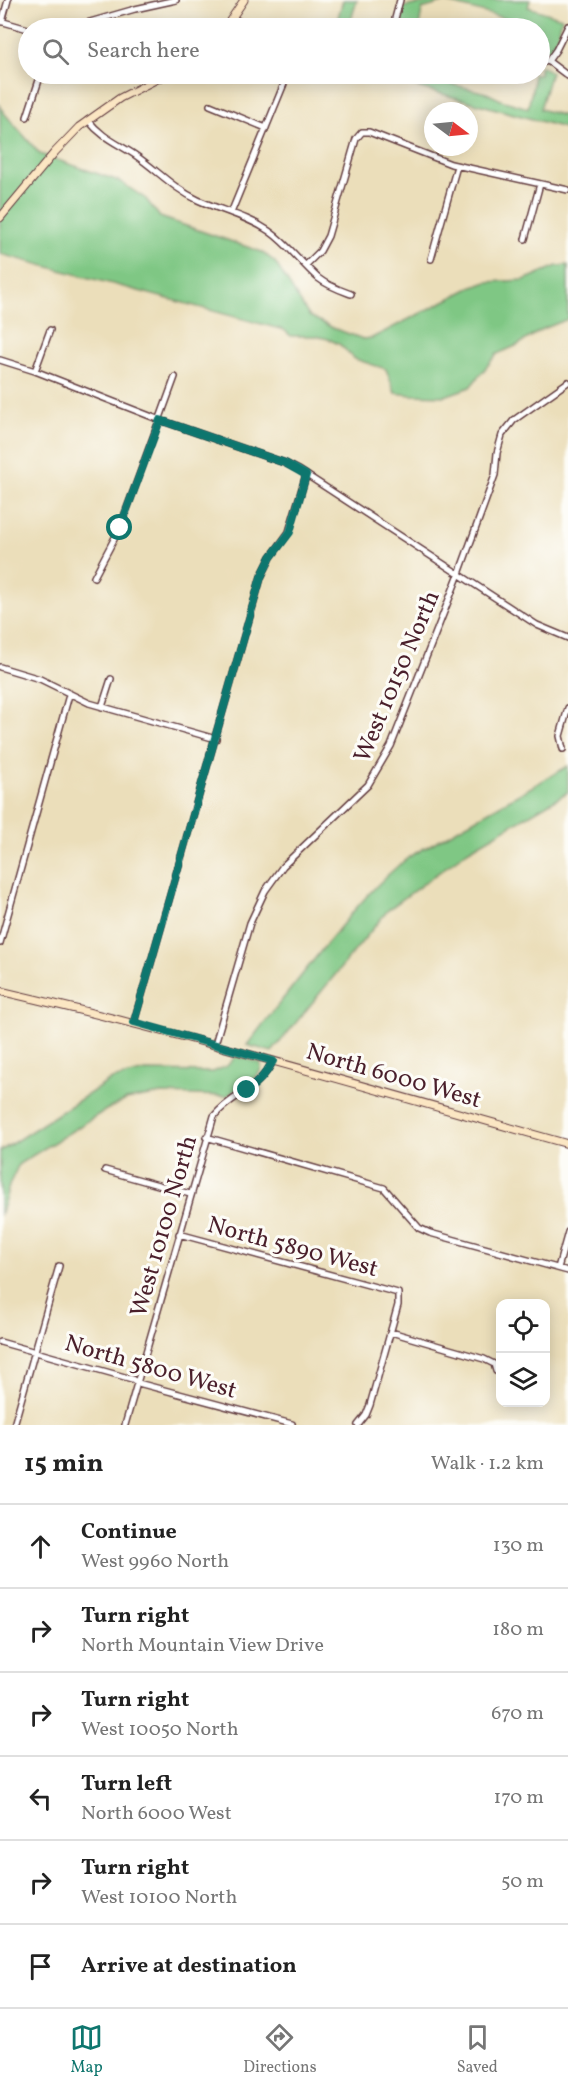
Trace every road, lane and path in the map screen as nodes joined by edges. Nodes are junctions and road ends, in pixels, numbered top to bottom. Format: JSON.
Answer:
{"nodes":[{"id":1,"x":8,"y":0,"type":"edge"},
{"id":2,"x":176,"y":0,"type":"edge"},
{"id":3,"x":244,"y":0,"type":"edge"},
{"id":4,"x":400,"y":0,"type":"edge"},
{"id":5,"x":103,"y":18,"type":"edge"},
{"id":6,"x":234,"y":18,"type":"edge"},
{"id":7,"x":395,"y":18,"type":"edge"},
{"id":8,"x":1,"y":21,"type":"edge"},
{"id":9,"x":18,"y":26,"type":"edge"},
{"id":10,"x":568,"y":26,"type":"edge"},
{"id":11,"x":550,"y":58,"type":"edge"},
{"id":12,"x":550,"y":62,"type":"edge"},
{"id":13,"x":568,"y":76,"type":"edge"},
{"id":14,"x":38,"y":84,"type":"edge"},
{"id":15,"x":147,"y":84,"type":"edge"},
{"id":16,"x":284,"y":84,"type":"edge"},
{"id":17,"x":210,"y":105,"type":"dead end"},
{"id":18,"x":27,"y":117,"type":"dead end"},
{"id":19,"x":88,"y":120,"type":"junction"},
{"id":20,"x":266,"y":128,"type":"junction"},
{"id":21,"x":457,"y":166,"type":"junction"},
{"id":22,"x":540,"y":184,"type":"junction"},
{"id":23,"x":568,"y":190,"type":"edge"},
{"id":24,"x":231,"y":213,"type":"junction"},
{"id":25,"x":0,"y":218,"type":"edge"},
{"id":26,"x":525,"y":239,"type":"dead end"},
{"id":27,"x":431,"y":258,"type":"dead end"},
{"id":28,"x":306,"y":265,"type":"junction"},
{"id":29,"x":351,"y":294,"type":"dead end"},
{"id":30,"x":50,"y":330,"type":"dead end"},
{"id":31,"x":0,"y":360,"type":"edge"},
{"id":32,"x":35,"y":371,"type":"junction"},
{"id":33,"x":175,"y":377,"type":"dead end"},
{"id":34,"x":568,"y":382,"type":"edge"},
{"id":35,"x":160,"y":420,"type":"junction"},
{"id":36,"x":306,"y":475,"type":"junction"},
{"id":37,"x":459,"y":574,"type":"junction"},
{"id":38,"x":94,"y":577,"type":"dead end"},
{"id":39,"x":568,"y":638,"type":"edge"},
{"id":40,"x":0,"y":667,"type":"edge"},
{"id":41,"x":111,"y":679,"type":"dead end"},
{"id":42,"x":69,"y":695,"type":"junction"},
{"id":43,"x":102,"y":707,"type":"junction"},
{"id":44,"x":568,"y":708,"type":"edge"},
{"id":45,"x":216,"y":739,"type":"junction"},
{"id":46,"x":563,"y":749,"type":"dead end"},
{"id":47,"x":0,"y":943,"type":"edge"},
{"id":48,"x":0,"y":991,"type":"edge"},
{"id":49,"x":134,"y":1022,"type":"junction"},
{"id":50,"x":215,"y":1044,"type":"junction"},
{"id":51,"x":273,"y":1061,"type":"junction"},
{"id":52,"x":206,"y":1137,"type":"junction"},
{"id":53,"x":568,"y":1144,"type":"edge"},
{"id":54,"x":105,"y":1170,"type":"dead end"},
{"id":55,"x":190,"y":1194,"type":"junction"},
{"id":56,"x":568,"y":1232,"type":"edge"},
{"id":57,"x":178,"y":1234,"type":"junction"},
{"id":58,"x":59,"y":1266,"type":"dead end"},
{"id":59,"x":558,"y":1268,"type":"junction"},
{"id":60,"x":568,"y":1271,"type":"edge"},
{"id":61,"x":391,"y":1332,"type":"junction"},
{"id":62,"x":0,"y":1341,"type":"edge"},
{"id":63,"x":35,"y":1351,"type":"junction"},
{"id":64,"x":496,"y":1371,"type":"dead end"},
{"id":65,"x":138,"y":1383,"type":"junction"},
{"id":66,"x":292,"y":1424,"type":"edge"},
{"id":67,"x":14,"y":1425,"type":"edge"},
{"id":68,"x":125,"y":1425,"type":"edge"},
{"id":69,"x":358,"y":1425,"type":"edge"}],
"edges":[{"from":1,"to":8,"type":"street"},
{"from":2,"to":5,"type":"street"},
{"from":3,"to":6,"type":"street"},
{"from":4,"to":7,"type":"street"},
{"from":8,"to":9,"type":"street"},
{"from":10,"to":11,"type":"street"},
{"from":12,"to":13,"type":"street"},
{"from":14,"to":18,"type":"street"},
{"from":15,"to":19,"type":"street"},
{"from":16,"to":20,"type":"street"},
{"from":17,"to":20,"type":"street"},
{"from":19,"to":24,"type":"street"},
{"from":19,"to":25,"type":"street"},
{"from":20,"to":24,"type":"street"},
{"from":21,"to":22,"type":"street"},
{"from":21,"to":27,"type":"street"},
{"from":21,"to":28,"type":"street"},
{"from":22,"to":23,"type":"street"},
{"from":22,"to":26,"type":"street"},
{"from":24,"to":28,"type":"street"},
{"from":28,"to":29,"type":"street"},
{"from":30,"to":32,"type":"street"},
{"from":31,"to":32,"type":"street"},
{"from":32,"to":35,"type":"street"},
{"from":33,"to":35,"type":"street"},
{"from":34,"to":37,"type":"street","name":"West 10150 North"},
{"from":35,"to":36,"type":"street"},
{"from":35,"to":38,"type":"street"},
{"from":36,"to":37,"type":"street"},
{"from":36,"to":45,"type":"street"},
{"from":37,"to":39,"type":"street"},
{"from":37,"to":50,"type":"street","name":"West 10150 North"},
{"from":40,"to":42,"type":"street"},
{"from":41,"to":43,"type":"street"},
{"from":42,"to":43,"type":"street"},
{"from":42,"to":47,"type":"street"},
{"from":43,"to":45,"type":"street"},
{"from":44,"to":46,"type":"street"},
{"from":45,"to":49,"type":"street"},
{"from":48,"to":49,"type":"street","name":"North 6000 West"},
{"from":49,"to":50,"type":"street","name":"North 6000 West"},
{"from":50,"to":51,"type":"street","name":"North 6000 West"},
{"from":51,"to":52,"type":"street","name":"West 10100 North"},
{"from":51,"to":53,"type":"street","name":"North 6000 West"},
{"from":52,"to":55,"type":"street","name":"West 10100 North"},
{"from":52,"to":59,"type":"street"},
{"from":54,"to":55,"type":"street"},
{"from":55,"to":57,"type":"street","name":"West 10100 North"},
{"from":56,"to":59,"type":"street"},
{"from":57,"to":61,"type":"street","name":"North 5890 West"},
{"from":57,"to":65,"type":"street","name":"West 10100 North"},
{"from":58,"to":63,"type":"street"},
{"from":59,"to":60,"type":"street"},
{"from":61,"to":64,"type":"street"},
{"from":61,"to":69,"type":"street"},
{"from":62,"to":63,"type":"street","name":"North 5800 West"},
{"from":63,"to":65,"type":"street","name":"North 5800 West"},
{"from":63,"to":67,"type":"street"},
{"from":65,"to":66,"type":"street","name":"North 5800 West"},
{"from":65,"to":68,"type":"street","name":"West 10100 North"}]}
